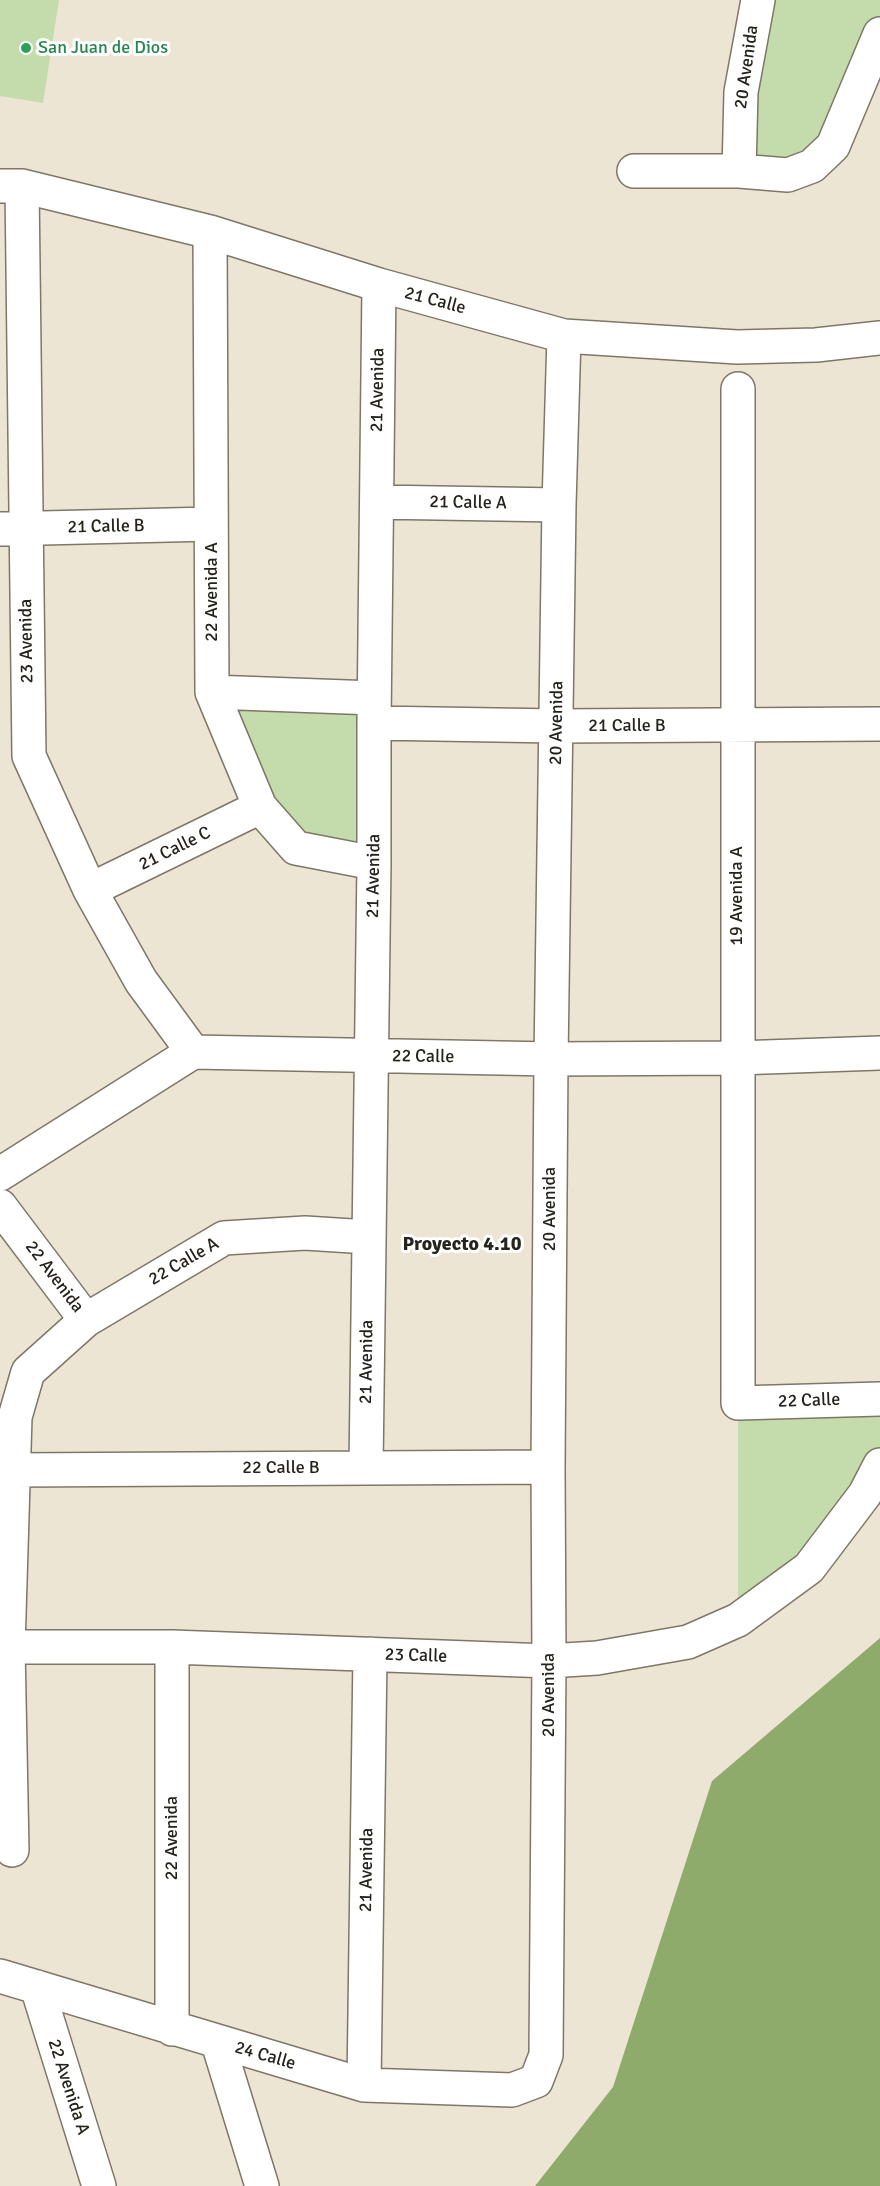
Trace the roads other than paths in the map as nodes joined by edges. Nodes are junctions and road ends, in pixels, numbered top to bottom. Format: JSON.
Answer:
{"nodes":[{"id":1,"x":758,"y":0,"type":"edge"},
{"id":2,"x":880,"y":34,"type":"edge"},
{"id":3,"x":634,"y":171,"type":"dead end"},
{"id":4,"x":739,"y":171,"type":"junction"},
{"id":5,"x":11,"y":186,"type":"edge"},
{"id":6,"x":210,"y":232,"type":"junction"},
{"id":7,"x":379,"y":285,"type":"junction"},
{"id":8,"x":564,"y":336,"type":"junction"},
{"id":9,"x":880,"y":338,"type":"edge"},
{"id":10,"x":12,"y":347,"type":"edge"},
{"id":11,"x":738,"y":389,"type":"dead end"},
{"id":12,"x":376,"y":502,"type":"junction"},
{"id":13,"x":559,"y":505,"type":"junction"},
{"id":14,"x":212,"y":525,"type":"junction"},
{"id":15,"x":13,"y":529,"type":"edge"},
{"id":16,"x":212,"y":692,"type":"junction"},
{"id":17,"x":374,"y":710,"type":"junction"},
{"id":18,"x":880,"y":724,"type":"edge"},
{"id":19,"x":557,"y":726,"type":"junction"},
{"id":20,"x":738,"y":726,"type":"junction"},
{"id":21,"x":14,"y":755,"type":"edge"},
{"id":22,"x":260,"y":807,"type":"junction"},
{"id":23,"x":374,"y":863,"type":"junction"},
{"id":24,"x":90,"y":890,"type":"junction"},
{"id":25,"x":193,"y":1052,"type":"junction"},
{"id":26,"x":880,"y":1053,"type":"edge"},
{"id":27,"x":370,"y":1056,"type":"junction"},
{"id":28,"x":737,"y":1058,"type":"junction"},
{"id":29,"x":551,"y":1059,"type":"junction"},
{"id":30,"x":0,"y":1174,"type":"edge"},
{"id":31,"x":0,"y":1206,"type":"edge"},
{"id":32,"x":369,"y":1237,"type":"junction"},
{"id":33,"x":86,"y":1320,"type":"junction"},
{"id":34,"x":880,"y":1399,"type":"edge"},
{"id":35,"x":738,"y":1403,"type":"joint"},
{"id":36,"x":880,"y":1466,"type":"edge"},
{"id":37,"x":366,"y":1467,"type":"junction"},
{"id":38,"x":548,"y":1467,"type":"junction"},
{"id":39,"x":13,"y":1470,"type":"junction"},
{"id":40,"x":4,"y":1647,"type":"edge"},
{"id":41,"x":172,"y":1647,"type":"junction"},
{"id":42,"x":370,"y":1654,"type":"junction"},
{"id":43,"x":549,"y":1660,"type":"junction"},
{"id":44,"x":12,"y":1850,"type":"dead end"},
{"id":45,"x":0,"y":1976,"type":"edge"},
{"id":46,"x":37,"y":1987,"type":"junction"},
{"id":47,"x":172,"y":2029,"type":"junction"},
{"id":48,"x":218,"y":2043,"type":"junction"},
{"id":49,"x":536,"y":2081,"type":"joint"},
{"id":50,"x":364,"y":2085,"type":"junction"},
{"id":51,"x":99,"y":2186,"type":"edge"},
{"id":52,"x":262,"y":2186,"type":"edge"}],
"edges":[{"from":1,"to":4,"type":"street","name":"20 Avenida"},
{"from":2,"to":4,"type":"street"},
{"from":3,"to":4,"type":"street"},
{"from":5,"to":6,"type":"street","name":"21 Calle"},
{"from":5,"to":10,"type":"street","name":"23 Avenida"},
{"from":6,"to":7,"type":"street","name":"21 Calle"},
{"from":6,"to":14,"type":"street","name":"22 Avenida A"},
{"from":7,"to":8,"type":"street","name":"21 Calle"},
{"from":7,"to":12,"type":"street","name":"21 Avenida"},
{"from":8,"to":9,"type":"street","name":"21 Calle"},
{"from":8,"to":13,"type":"street","name":"20 Avenida"},
{"from":10,"to":15,"type":"street","name":"23 Avenida"},
{"from":11,"to":20,"type":"street","name":"19 Avenida A"},
{"from":12,"to":13,"type":"street","name":"21 Calle A"},
{"from":12,"to":17,"type":"street","name":"21 Avenida"},
{"from":13,"to":19,"type":"street","name":"20 Avenida"},
{"from":14,"to":15,"type":"street","name":"21 Calle B"},
{"from":14,"to":16,"type":"street","name":"22 Avenida A"},
{"from":15,"to":21,"type":"street","name":"23 Avenida"},
{"from":16,"to":17,"type":"street"},
{"from":16,"to":22,"type":"street","name":"22 Avenida A"},
{"from":17,"to":19,"type":"street","name":"21 Calle B"},
{"from":17,"to":23,"type":"street","name":"21 Avenida"},
{"from":18,"to":20,"type":"street","name":"21 Calle B"},
{"from":19,"to":20,"type":"street","name":"21 Calle B"},
{"from":19,"to":29,"type":"street","name":"20 Avenida"},
{"from":20,"to":28,"type":"street","name":"19 Avenida A"},
{"from":21,"to":24,"type":"street","name":"23 Avenida"},
{"from":22,"to":23,"type":"street","name":"22 Avenida A"},
{"from":22,"to":24,"type":"street","name":"21 Calle C"},
{"from":23,"to":27,"type":"street","name":"21 Avenida"},
{"from":24,"to":25,"type":"street","name":"23 Avenida"},
{"from":25,"to":27,"type":"street","name":"22 Calle"},
{"from":25,"to":30,"type":"street"},
{"from":26,"to":28,"type":"street","name":"22 Calle"},
{"from":27,"to":29,"type":"street","name":"22 Calle"},
{"from":27,"to":32,"type":"street","name":"21 Avenida"},
{"from":28,"to":29,"type":"street","name":"22 Calle"},
{"from":28,"to":35,"type":"street","name":"19 Avenida A"},
{"from":29,"to":38,"type":"street","name":"20 Avenida"},
{"from":31,"to":33,"type":"street","name":"22 Avenida"},
{"from":32,"to":33,"type":"street","name":"22 Calle A"},
{"from":32,"to":37,"type":"street","name":"21 Avenida"},
{"from":33,"to":39,"type":"street","name":"22 Calle A"},
{"from":34,"to":35,"type":"street","name":"22 Calle"},
{"from":36,"to":43,"type":"street","name":"23 Calle"},
{"from":37,"to":38,"type":"street","name":"22 Calle B"},
{"from":37,"to":39,"type":"street","name":"22 Calle B"},
{"from":38,"to":43,"type":"street","name":"20 Avenida"},
{"from":39,"to":40,"type":"street"},
{"from":40,"to":41,"type":"street","name":"23 Calle"},
{"from":40,"to":44,"type":"street"},
{"from":41,"to":42,"type":"street","name":"23 Calle"},
{"from":41,"to":47,"type":"street","name":"22 Avenida"},
{"from":42,"to":43,"type":"street","name":"23 Calle"},
{"from":42,"to":50,"type":"street","name":"21 Avenida"},
{"from":43,"to":49,"type":"street","name":"20 Avenida"},
{"from":45,"to":46,"type":"street","name":"24 Calle"},
{"from":46,"to":47,"type":"street","name":"24 Calle"},
{"from":46,"to":51,"type":"street","name":"22 Avenida A"},
{"from":47,"to":48,"type":"street","name":"24 Calle"},
{"from":48,"to":50,"type":"street","name":"24 Calle"},
{"from":48,"to":52,"type":"street"},
{"from":49,"to":50,"type":"street","name":"24 Calle"}]}
